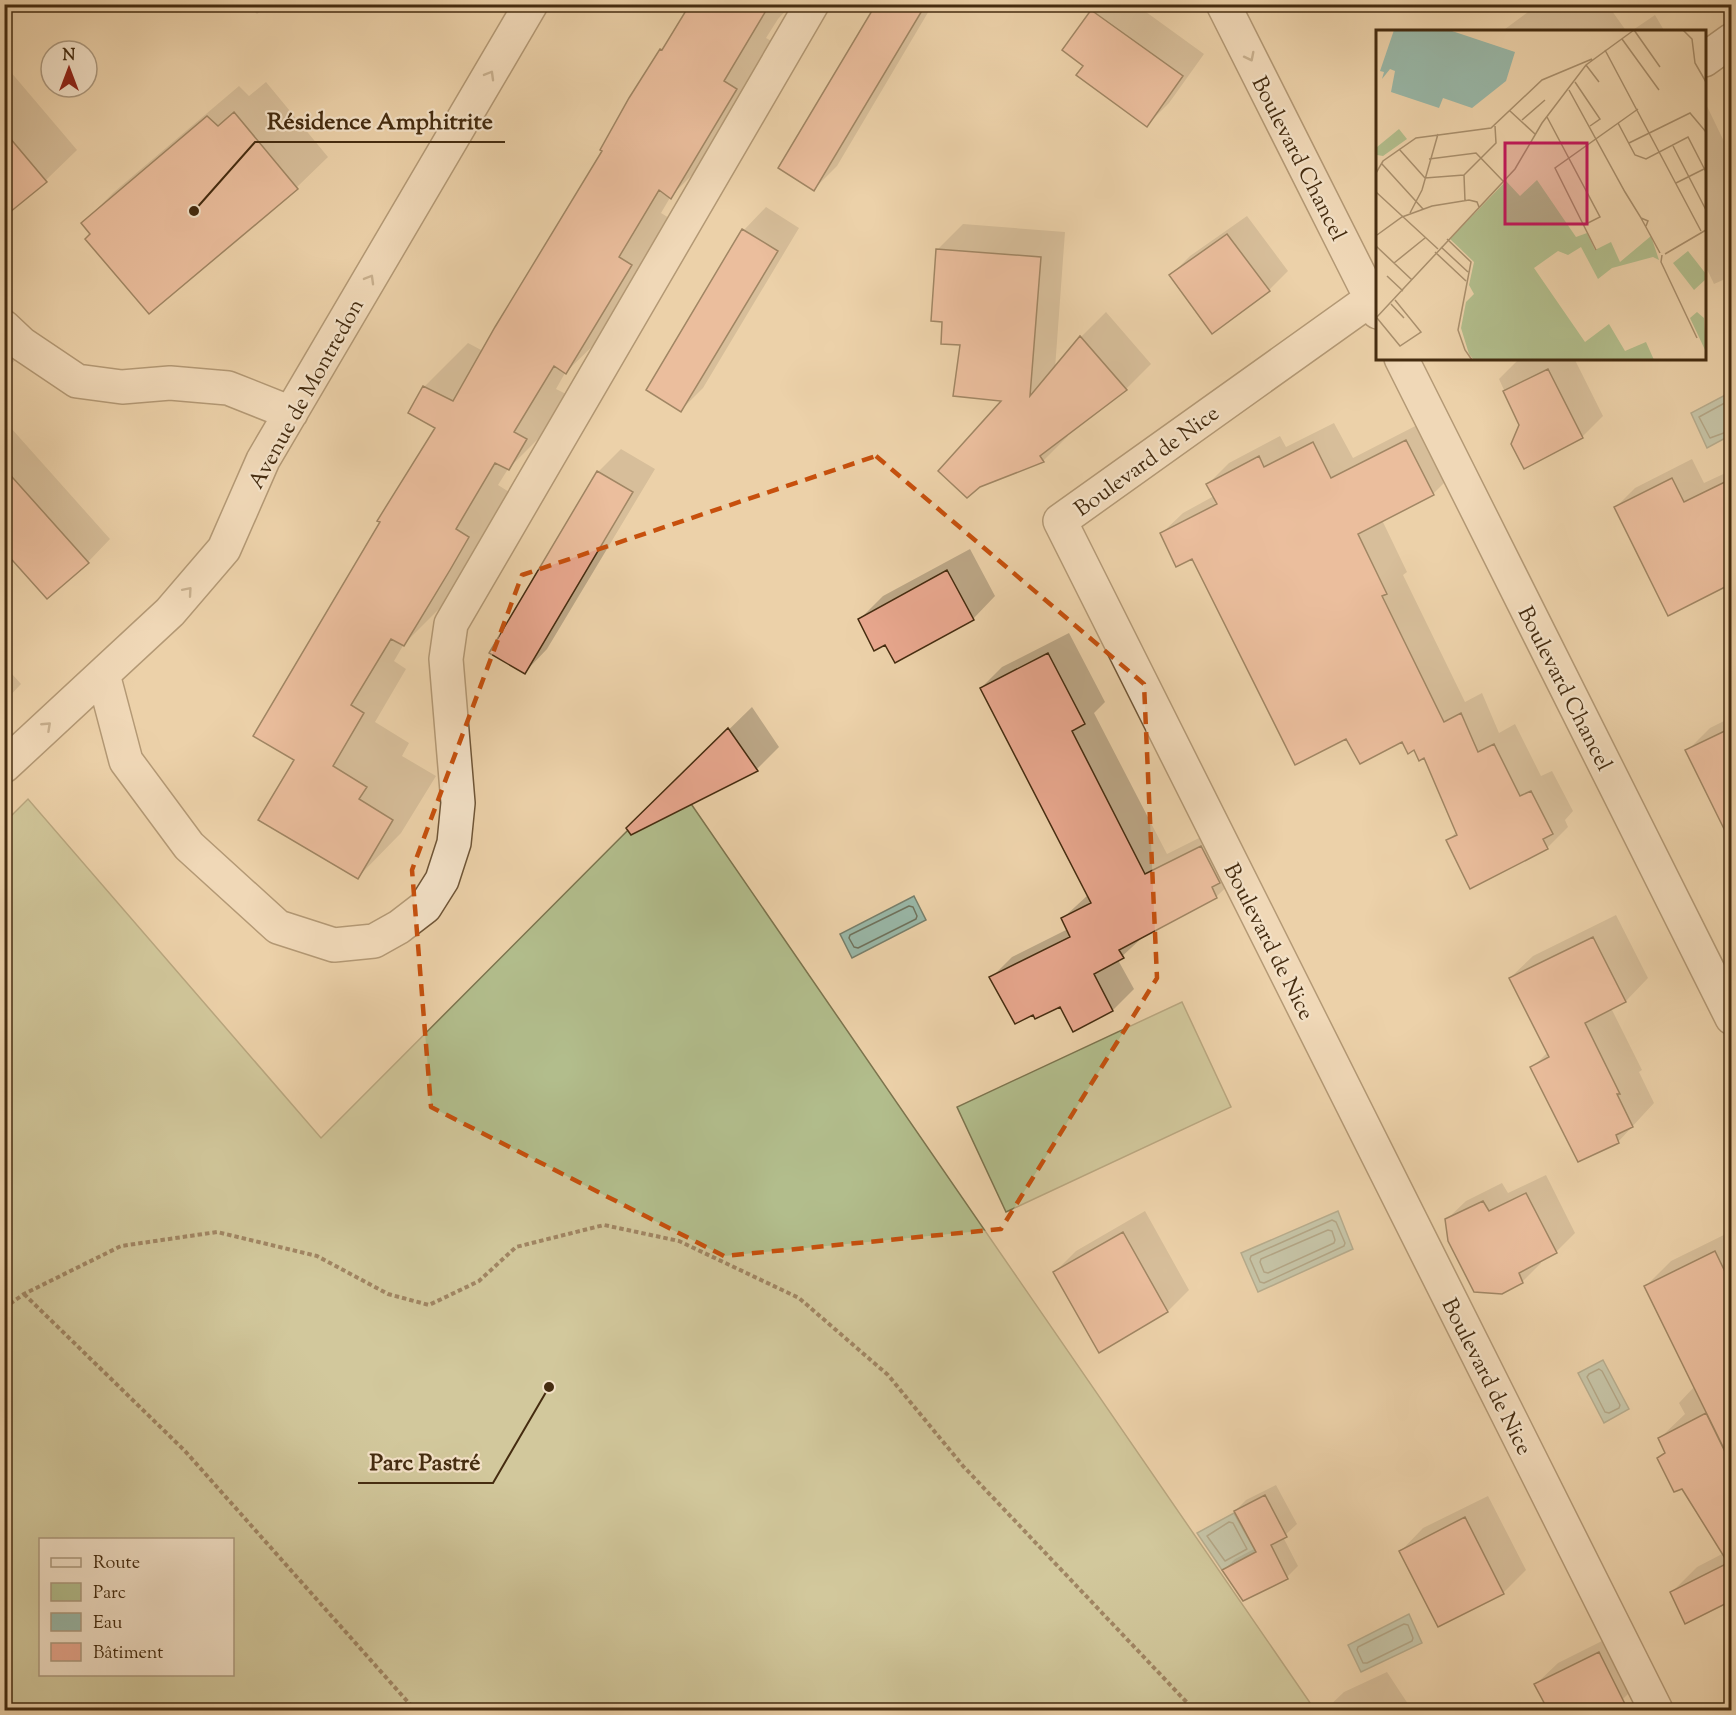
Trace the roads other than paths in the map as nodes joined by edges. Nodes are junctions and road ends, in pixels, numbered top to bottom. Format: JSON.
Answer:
{"nodes":[{"id":1,"x":531,"y":4,"type":"edge"},
{"id":2,"x":812,"y":4,"type":"edge"},
{"id":3,"x":1223,"y":4,"type":"edge"},
{"id":4,"x":1731,"y":40,"type":"edge"},
{"id":5,"x":1706,"y":59,"type":"edge"},
{"id":6,"x":1375,"y":302,"type":"edge"},
{"id":7,"x":4,"y":327,"type":"edge"},
{"id":8,"x":1402,"y":360,"type":"edge"},
{"id":9,"x":291,"y":413,"type":"junction"},
{"id":10,"x":103,"y":674,"type":"junction"},
{"id":11,"x":4,"y":766,"type":"edge"},
{"id":12,"x":1731,"y":1018,"type":"edge"},
{"id":13,"x":1656,"y":1710,"type":"edge"}],
"edges":[{"from":9,"to":1,"type":"street","name":"Avenue de Montredon","one_way":true},
{"from":2,"to":10,"type":"street"},
{"from":3,"to":6,"type":"street","name":"Boulevard Chancel","one_way":true},
{"from":4,"to":5,"type":"street"},
{"from":6,"to":13,"type":"street","name":"Boulevard de Nice"},
{"from":7,"to":9,"type":"street"},
{"from":8,"to":12,"type":"street","name":"Boulevard Chancel"},
{"from":10,"to":9,"type":"street","name":"Avenue de Montredon","one_way":true},
{"from":11,"to":10,"type":"street","name":"Avenue de Montredon","one_way":true}]}
